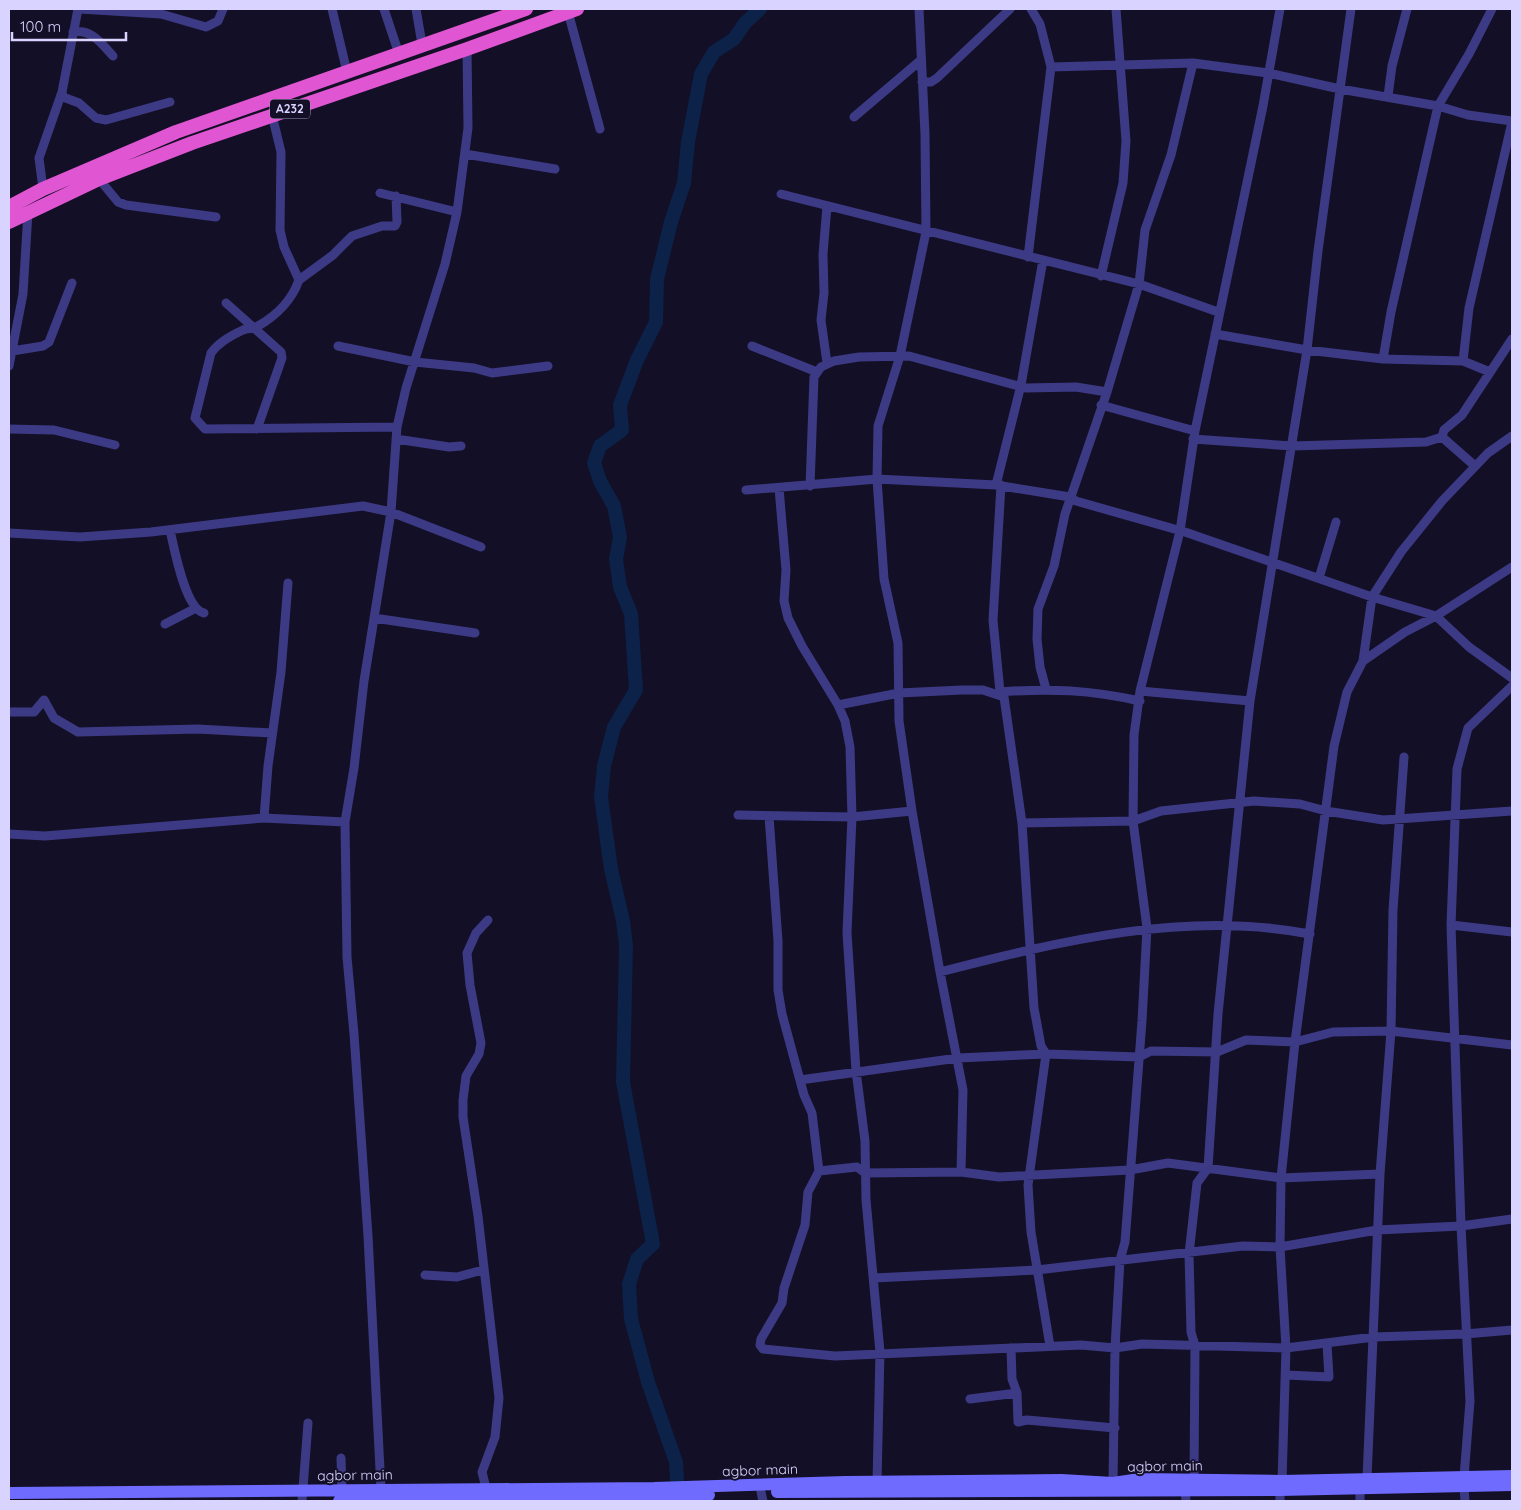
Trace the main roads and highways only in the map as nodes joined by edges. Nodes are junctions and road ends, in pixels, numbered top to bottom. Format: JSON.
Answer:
{"nodes":[{"id":1,"x":527,"y":9,"type":"edge"},
{"id":2,"x":572,"y":10,"type":"edge"},
{"id":3,"x":532,"y":24,"type":"junction"},
{"id":4,"x":9,"y":207,"type":"edge"},
{"id":5,"x":9,"y":222,"type":"edge"},
{"id":6,"x":1512,"y":1476,"type":"edge"},
{"id":7,"x":1464,"y":1482,"type":"junction"},
{"id":8,"x":1512,"y":1485,"type":"edge"},
{"id":9,"x":845,"y":1488,"type":"junction"},
{"id":10,"x":1362,"y":1489,"type":"edge"},
{"id":11,"x":1188,"y":1490,"type":"edge"},
{"id":12,"x":1281,"y":1491,"type":"edge"},
{"id":13,"x":654,"y":1492,"type":"junction"},
{"id":14,"x":686,"y":1492,"type":"junction"},
{"id":15,"x":9,"y":1493,"type":"edge"},
{"id":16,"x":303,"y":1496,"type":"edge"},
{"id":17,"x":341,"y":1496,"type":"edge"},
{"id":18,"x":762,"y":1497,"type":"edge"},
{"id":19,"x":537,"y":1500,"type":"edge"}],
"edges":[{"from":1,"to":3,"type":"highway"},
{"from":1,"to":4,"type":"highway","number":"A232"},
{"from":2,"to":3,"type":"highway","number":"A232"},
{"from":3,"to":5,"type":"highway","number":"A232"},
{"from":6,"to":7,"type":"main road","name":"agbor main"},
{"from":7,"to":8,"type":"main road","name":"agbor main"},
{"from":7,"to":10,"type":"main road","name":"agbor main"},
{"from":9,"to":11,"type":"main road","name":"agbor main"},
{"from":9,"to":11,"type":"main road","name":"agbor main"},
{"from":9,"to":14,"type":"main road","name":"agbor main"},
{"from":9,"to":18,"type":"main road","name":"agbor main"},
{"from":10,"to":12,"type":"main road","name":"agbor main"},
{"from":11,"to":12,"type":"main road","name":"agbor main"},
{"from":13,"to":14,"type":"main road","name":"agbor main"},
{"from":13,"to":17,"type":"main road","name":"agbor main"},
{"from":13,"to":19,"type":"main road","name":"agbor main"},
{"from":14,"to":18,"type":"main road","name":"agbor main"},
{"from":15,"to":16,"type":"main road","name":"agbor main"},
{"from":16,"to":17,"type":"main road","name":"agbor main"},
{"from":17,"to":19,"type":"main road","name":"agbor main"}]}
